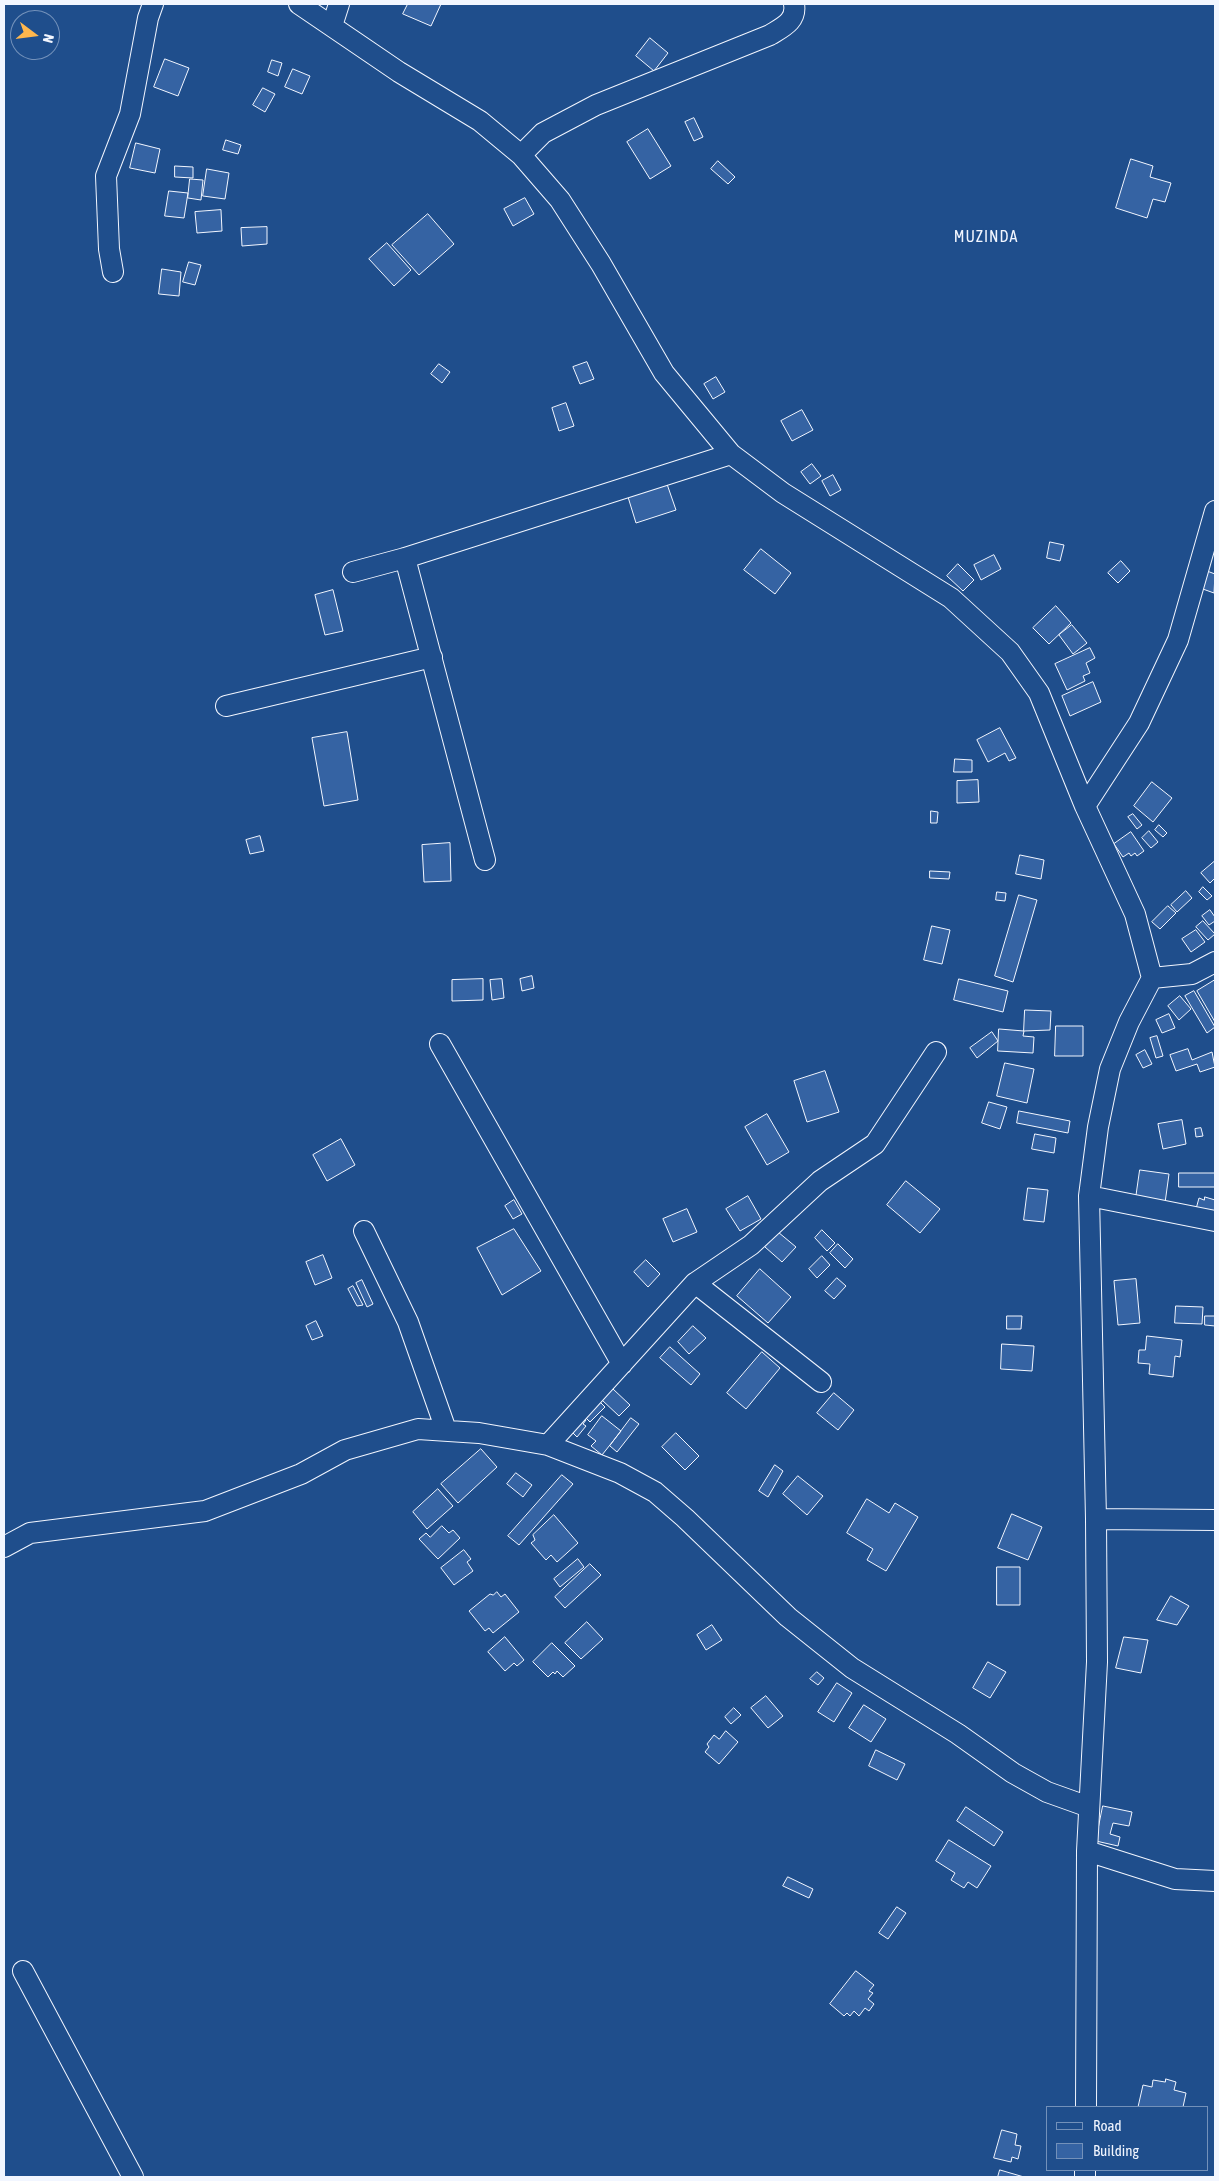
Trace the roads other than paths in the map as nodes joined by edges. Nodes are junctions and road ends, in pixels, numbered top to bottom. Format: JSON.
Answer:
{"nodes":[{"id":1,"x":153,"y":4,"type":"edge"},
{"id":2,"x":299,"y":4,"type":"edge"},
{"id":3,"x":339,"y":4,"type":"edge"},
{"id":4,"x":794,"y":4,"type":"edge"},
{"id":5,"x":332,"y":26,"type":"junction"},
{"id":6,"x":521,"y":156,"type":"junction"},
{"id":7,"x":113,"y":272,"type":"dead end"},
{"id":8,"x":731,"y":454,"type":"junction"},
{"id":9,"x":1215,"y":511,"type":"edge"},
{"id":10,"x":404,"y":558,"type":"junction"},
{"id":11,"x":354,"y":572,"type":"dead end"},
{"id":12,"x":432,"y":657,"type":"junction"},
{"id":13,"x":226,"y":706,"type":"dead end"},
{"id":14,"x":1085,"y":806,"type":"junction"},
{"id":15,"x":485,"y":860,"type":"dead end"},
{"id":16,"x":1215,"y":962,"type":"edge"},
{"id":17,"x":1152,"y":978,"type":"junction"},
{"id":18,"x":440,"y":1044,"type":"dead end"},
{"id":19,"x":936,"y":1052,"type":"dead end"},
{"id":20,"x":1089,"y":1196,"type":"junction"},
{"id":21,"x":1215,"y":1221,"type":"edge"},
{"id":22,"x":364,"y":1231,"type":"dead end"},
{"id":23,"x":695,"y":1283,"type":"junction"},
{"id":24,"x":622,"y":1364,"type":"junction"},
{"id":25,"x":821,"y":1382,"type":"dead end"},
{"id":26,"x":446,"y":1430,"type":"junction"},
{"id":27,"x":548,"y":1446,"type":"junction"},
{"id":28,"x":1096,"y":1519,"type":"junction"},
{"id":29,"x":1215,"y":1520,"type":"edge"},
{"id":30,"x":4,"y":1547,"type":"edge"},
{"id":31,"x":1089,"y":1807,"type":"junction"},
{"id":32,"x":1087,"y":1851,"type":"junction"},
{"id":33,"x":1215,"y":1881,"type":"edge"},
{"id":34,"x":23,"y":1971,"type":"dead end"},
{"id":35,"x":1086,"y":2106,"type":"edge"},
{"id":36,"x":133,"y":2177,"type":"edge"}],
"edges":[{"from":1,"to":7,"type":"street"},
{"from":2,"to":5,"type":"street"},
{"from":3,"to":5,"type":"street"},
{"from":4,"to":6,"type":"street"},
{"from":5,"to":6,"type":"street"},
{"from":6,"to":8,"type":"street"},
{"from":8,"to":10,"type":"street"},
{"from":8,"to":14,"type":"street"},
{"from":9,"to":14,"type":"street"},
{"from":10,"to":11,"type":"street"},
{"from":10,"to":12,"type":"street"},
{"from":12,"to":13,"type":"street"},
{"from":12,"to":15,"type":"street"},
{"from":14,"to":17,"type":"street"},
{"from":16,"to":17,"type":"street"},
{"from":17,"to":20,"type":"street"},
{"from":18,"to":24,"type":"street"},
{"from":19,"to":23,"type":"street"},
{"from":20,"to":21,"type":"street"},
{"from":20,"to":28,"type":"street"},
{"from":22,"to":26,"type":"street"},
{"from":23,"to":24,"type":"street"},
{"from":23,"to":25,"type":"street"},
{"from":24,"to":27,"type":"street"},
{"from":26,"to":27,"type":"street"},
{"from":26,"to":30,"type":"street"},
{"from":27,"to":31,"type":"street"},
{"from":28,"to":29,"type":"street"},
{"from":28,"to":31,"type":"street"},
{"from":31,"to":32,"type":"street"},
{"from":32,"to":33,"type":"street"},
{"from":32,"to":35,"type":"street"},
{"from":34,"to":36,"type":"street"}]}
